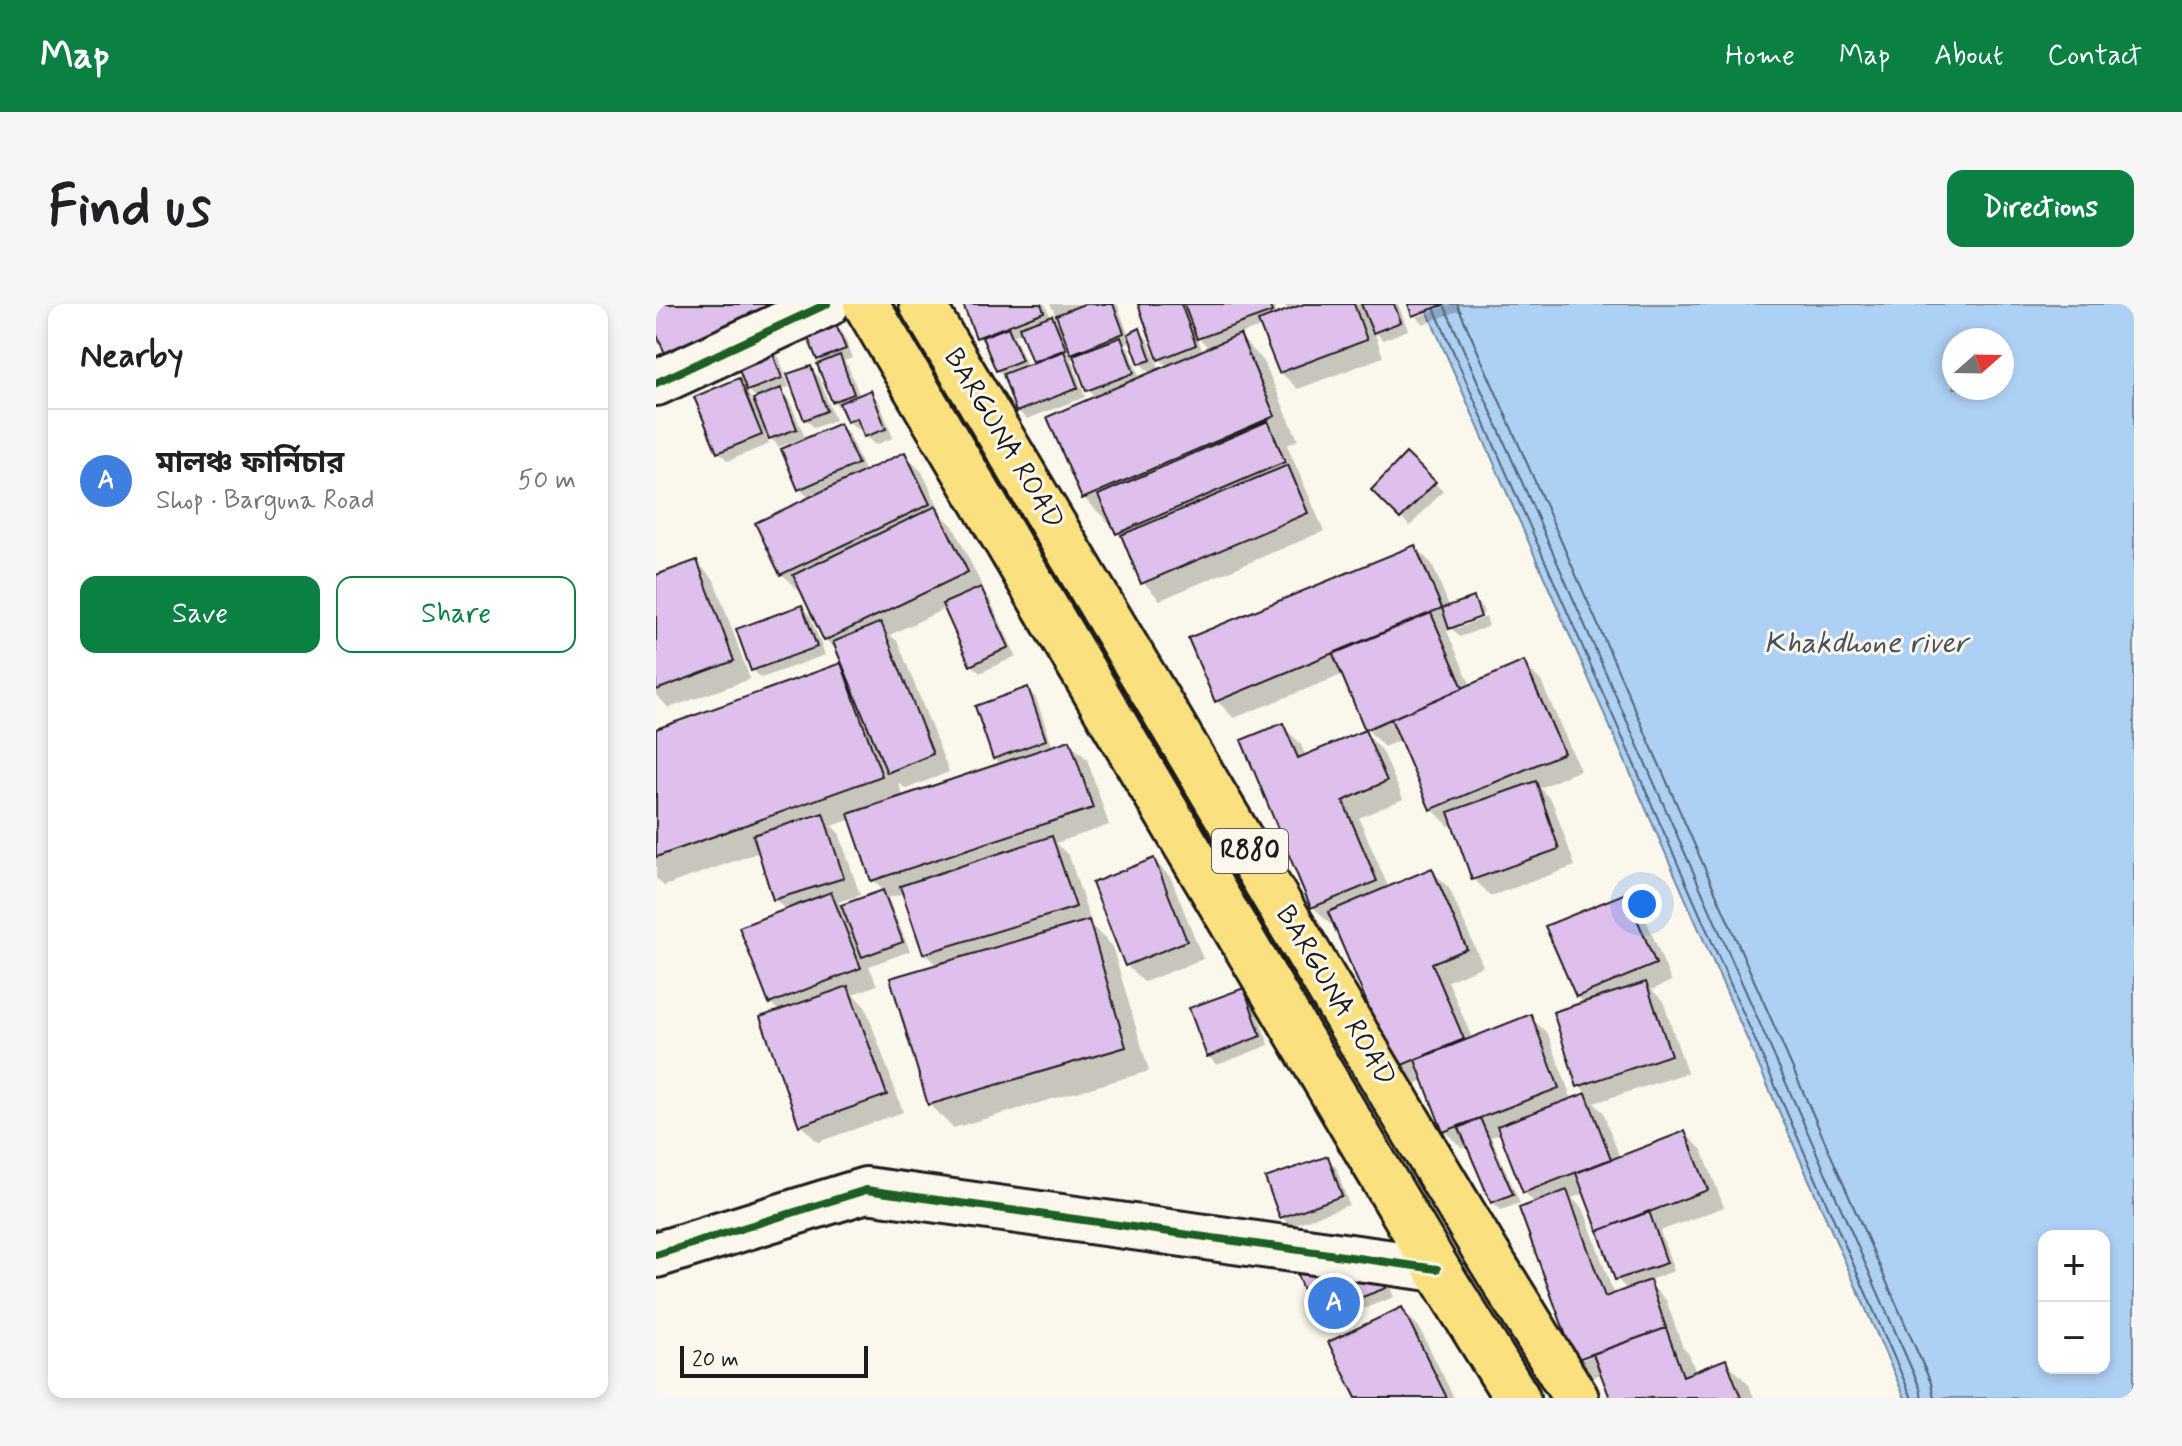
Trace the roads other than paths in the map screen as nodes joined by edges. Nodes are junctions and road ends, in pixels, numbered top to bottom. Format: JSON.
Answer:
{"nodes":[{"id":1,"x":827,"y":304,"type":"edge"},
{"id":2,"x":866,"y":304,"type":"edge"},
{"id":3,"x":922,"y":304,"type":"edge"},
{"id":4,"x":656,"y":383,"type":"edge"},
{"id":5,"x":656,"y":1255,"type":"edge"},
{"id":6,"x":1437,"y":1269,"type":"junction"},
{"id":7,"x":1517,"y":1398,"type":"edge"},
{"id":8,"x":1576,"y":1398,"type":"edge"}],
"edges":[{"from":1,"to":4,"type":"street"},
{"from":2,"to":6,"type":"main road","name":"BARGUNA ROAD","number":"R880"},
{"from":3,"to":8,"type":"main road","name":"BARGUNA ROAD","number":"R880"},
{"from":5,"to":6,"type":"street"},
{"from":6,"to":7,"type":"main road","name":"BARGUNA ROAD","number":"R880"}]}
